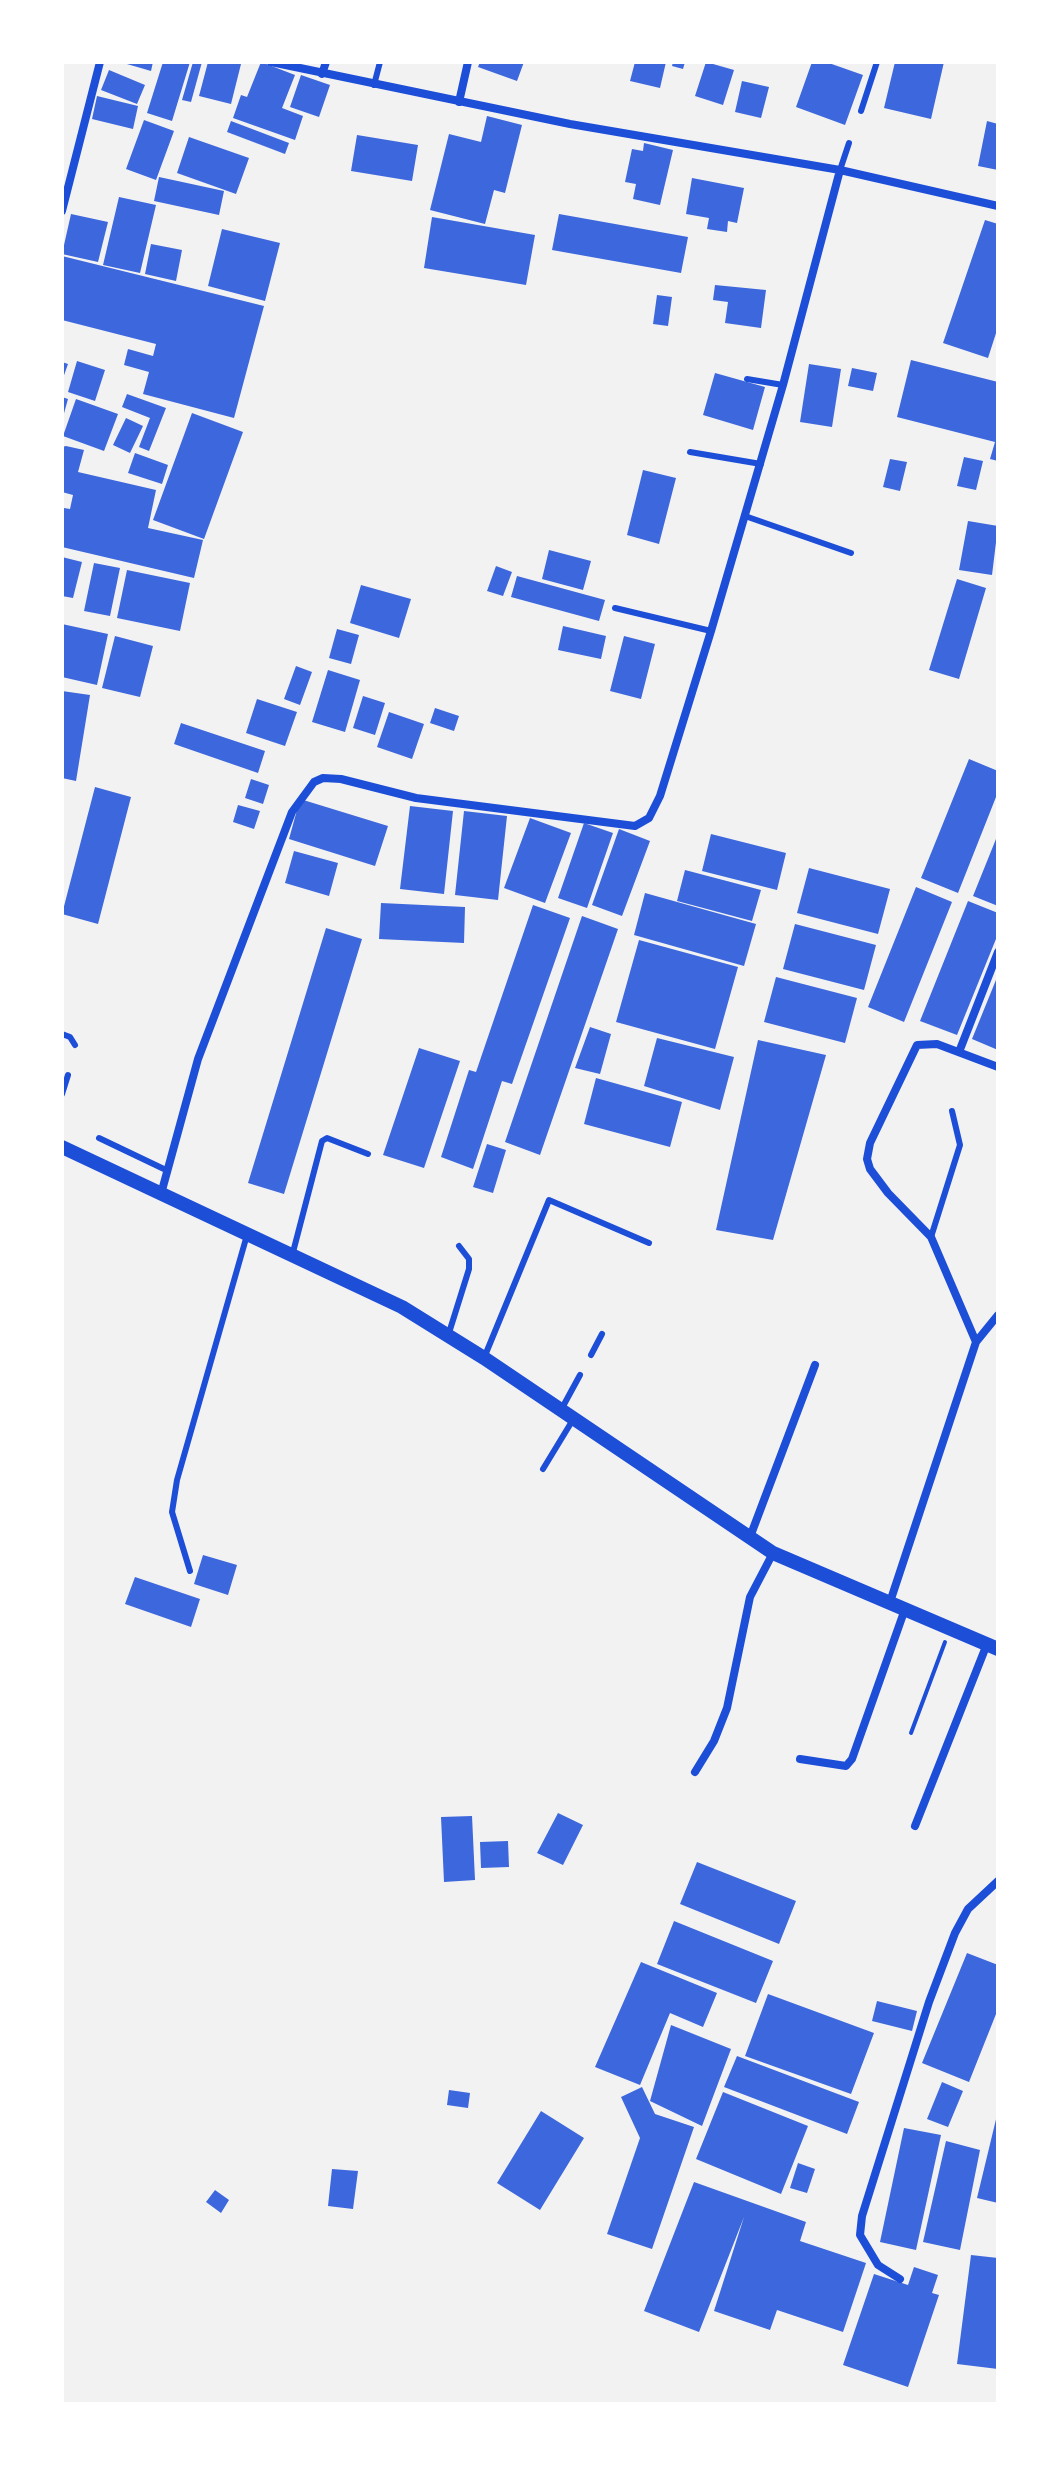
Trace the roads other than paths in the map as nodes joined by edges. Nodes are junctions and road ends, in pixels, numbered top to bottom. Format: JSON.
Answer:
{"nodes":[{"id":1,"x":100,"y":62,"type":"edge"},
{"id":2,"x":271,"y":62,"type":"edge"},
{"id":3,"x":326,"y":62,"type":"edge"},
{"id":4,"x":380,"y":62,"type":"edge"},
{"id":5,"x":468,"y":62,"type":"edge"},
{"id":6,"x":877,"y":62,"type":"edge"},
{"id":7,"x":322,"y":74,"type":"junction"},
{"id":8,"x":374,"y":85,"type":"junction"},
{"id":9,"x":459,"y":102,"type":"junction"},
{"id":10,"x":861,"y":111,"type":"dead end"},
{"id":11,"x":849,"y":143,"type":"dead end"},
{"id":12,"x":840,"y":170,"type":"junction"},
{"id":13,"x":998,"y":206,"type":"edge"},
{"id":14,"x":62,"y":209,"type":"edge"},
{"id":15,"x":747,"y":379,"type":"dead end"},
{"id":16,"x":783,"y":385,"type":"junction"},
{"id":17,"x":690,"y":452,"type":"dead end"},
{"id":18,"x":761,"y":464,"type":"junction"},
{"id":19,"x":745,"y":516,"type":"junction"},
{"id":20,"x":851,"y":553,"type":"dead end"},
{"id":21,"x":615,"y":608,"type":"dead end"},
{"id":22,"x":711,"y":631,"type":"junction"},
{"id":23,"x":998,"y":952,"type":"edge"},
{"id":24,"x":62,"y":1034,"type":"edge"},
{"id":25,"x":75,"y":1045,"type":"dead end"},
{"id":26,"x":959,"y":1052,"type":"junction"},
{"id":27,"x":998,"y":1067,"type":"edge"},
{"id":28,"x":68,"y":1075,"type":"dead end"},
{"id":29,"x":62,"y":1094,"type":"edge"},
{"id":30,"x":952,"y":1111,"type":"dead end"},
{"id":31,"x":99,"y":1138,"type":"dead end"},
{"id":32,"x":62,"y":1147,"type":"edge"},
{"id":33,"x":368,"y":1154,"type":"dead end"},
{"id":34,"x":166,"y":1170,"type":"junction"},
{"id":35,"x":161,"y":1194,"type":"junction"},
{"id":36,"x":247,"y":1235,"type":"junction"},
{"id":37,"x":931,"y":1237,"type":"junction"},
{"id":38,"x":649,"y":1243,"type":"dead end"},
{"id":39,"x":459,"y":1246,"type":"dead end"},
{"id":40,"x":292,"y":1256,"type":"junction"},
{"id":41,"x":998,"y":1315,"type":"edge"},
{"id":42,"x":602,"y":1334,"type":"dead end"},
{"id":43,"x":448,"y":1336,"type":"junction"},
{"id":44,"x":976,"y":1342,"type":"junction"},
{"id":45,"x":591,"y":1355,"type":"dead end"},
{"id":46,"x":484,"y":1358,"type":"junction"},
{"id":47,"x":815,"y":1365,"type":"dead end"},
{"id":48,"x":580,"y":1375,"type":"dead end"},
{"id":49,"x":568,"y":1414,"type":"junction"},
{"id":50,"x":543,"y":1469,"type":"dead end"},
{"id":51,"x":750,"y":1537,"type":"junction"},
{"id":52,"x":773,"y":1553,"type":"junction"},
{"id":53,"x":190,"y":1571,"type":"dead end"},
{"id":54,"x":890,"y":1602,"type":"junction"},
{"id":55,"x":905,"y":1609,"type":"junction"},
{"id":56,"x":992,"y":1646,"type":"edge"},
{"id":57,"x":800,"y":1759,"type":"dead end"},
{"id":58,"x":695,"y":1772,"type":"dead end"},
{"id":59,"x":915,"y":1826,"type":"dead end"},
{"id":60,"x":998,"y":1881,"type":"edge"},
{"id":61,"x":900,"y":2279,"type":"dead end"}],
"edges":[{"from":1,"to":14,"type":"street"},
{"from":2,"to":7,"type":"street"},
{"from":3,"to":7,"type":"street"},
{"from":4,"to":8,"type":"lane"},
{"from":5,"to":9,"type":"street"},
{"from":6,"to":10,"type":"lane"},
{"from":7,"to":8,"type":"street"},
{"from":8,"to":9,"type":"street"},
{"from":9,"to":12,"type":"street"},
{"from":11,"to":12,"type":"lane"},
{"from":12,"to":13,"type":"street"},
{"from":12,"to":16,"type":"street"},
{"from":15,"to":16,"type":"lane"},
{"from":16,"to":18,"type":"street"},
{"from":17,"to":18,"type":"lane"},
{"from":18,"to":19,"type":"street"},
{"from":19,"to":20,"type":"lane"},
{"from":19,"to":22,"type":"street"},
{"from":21,"to":22,"type":"lane"},
{"from":22,"to":34,"type":"street"},
{"from":23,"to":26,"type":"street"},
{"from":24,"to":25,"type":"lane"},
{"from":26,"to":27,"type":"street"},
{"from":26,"to":37,"type":"street"},
{"from":28,"to":29,"type":"lane"},
{"from":30,"to":37,"type":"lane"},
{"from":31,"to":34,"type":"lane"},
{"from":32,"to":35,"type":"street"},
{"from":33,"to":40,"type":"lane"},
{"from":34,"to":35,"type":"street"},
{"from":35,"to":36,"type":"street"},
{"from":36,"to":40,"type":"street"},
{"from":36,"to":53,"type":"lane"},
{"from":37,"to":44,"type":"street"},
{"from":38,"to":46,"type":"lane"},
{"from":39,"to":43,"type":"lane"},
{"from":40,"to":43,"type":"street"},
{"from":41,"to":44,"type":"street"},
{"from":42,"to":45,"type":"lane"},
{"from":43,"to":46,"type":"street"},
{"from":44,"to":54,"type":"street"},
{"from":46,"to":49,"type":"street"},
{"from":47,"to":51,"type":"street"},
{"from":48,"to":49,"type":"lane"},
{"from":49,"to":50,"type":"lane"},
{"from":49,"to":51,"type":"street"},
{"from":51,"to":52,"type":"street"},
{"from":52,"to":54,"type":"street"},
{"from":52,"to":58,"type":"street"},
{"from":54,"to":55,"type":"street"},
{"from":55,"to":56,"type":"street"},
{"from":55,"to":57,"type":"street"},
{"from":56,"to":59,"type":"street"},
{"from":60,"to":61,"type":"street"}]}
